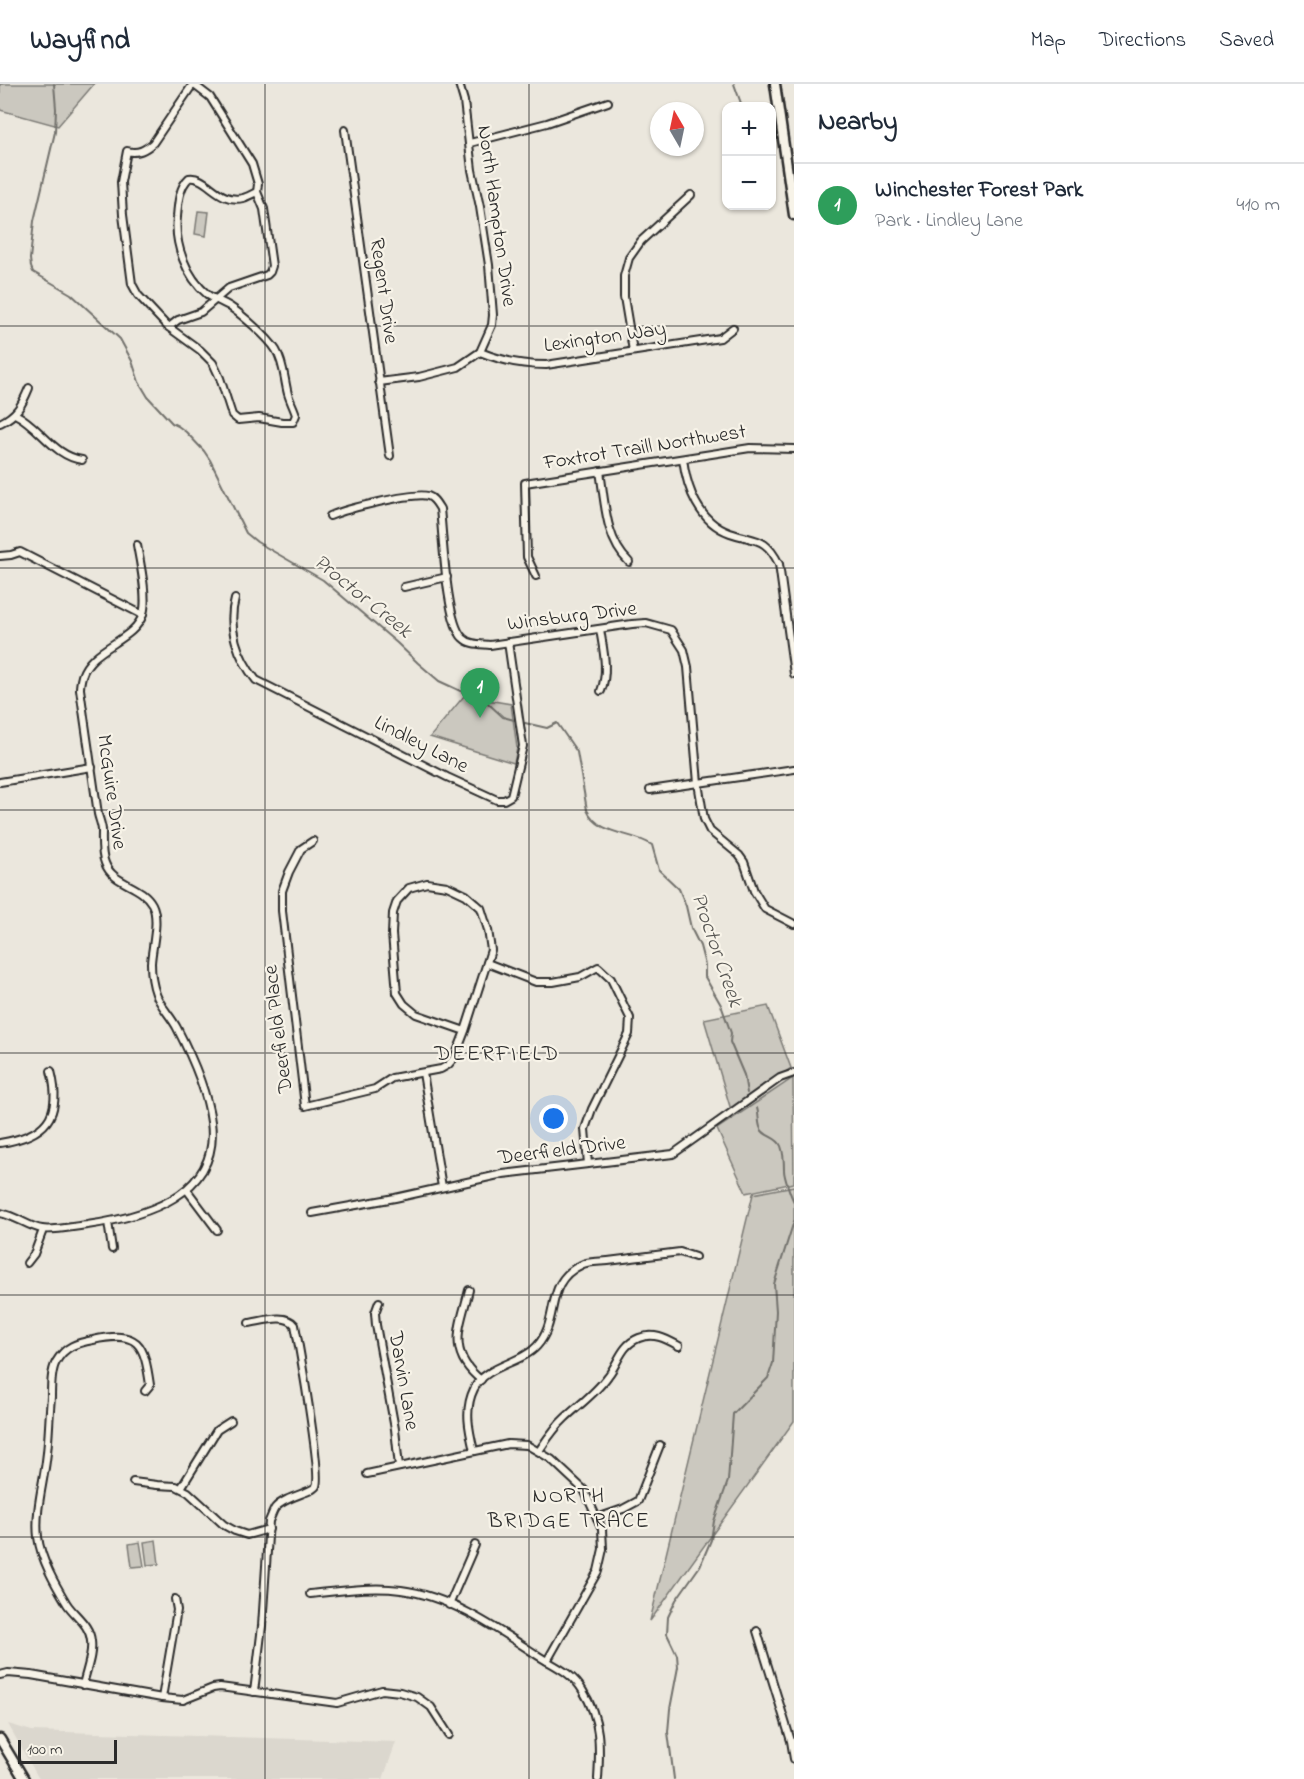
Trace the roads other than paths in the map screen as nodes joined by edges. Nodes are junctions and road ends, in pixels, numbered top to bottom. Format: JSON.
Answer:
{"nodes":[{"id":1,"x":193,"y":84,"type":"edge"},
{"id":2,"x":459,"y":84,"type":"edge"},
{"id":3,"x":775,"y":84,"type":"edge"},
{"id":4,"x":608,"y":102,"type":"dead end"},
{"id":5,"x":345,"y":130,"type":"dead end"},
{"id":6,"x":470,"y":143,"type":"junction"},
{"id":7,"x":257,"y":192,"type":"junction"},
{"id":8,"x":691,"y":195,"type":"dead end"},
{"id":9,"x":794,"y":215,"type":"edge"},
{"id":10,"x":216,"y":299,"type":"junction"},
{"id":11,"x":169,"y":327,"type":"junction"},
{"id":12,"x":733,"y":328,"type":"dead end"},
{"id":13,"x":633,"y":351,"type":"junction"},
{"id":14,"x":480,"y":352,"type":"junction"},
{"id":15,"x":379,"y":382,"type":"junction"},
{"id":16,"x":29,"y":388,"type":"dead end"},
{"id":17,"x":15,"y":414,"type":"junction"},
{"id":18,"x":0,"y":423,"type":"edge"},
{"id":19,"x":794,"y":449,"type":"edge"},
{"id":20,"x":390,"y":456,"type":"dead end"},
{"id":21,"x":683,"y":459,"type":"junction"},
{"id":22,"x":82,"y":460,"type":"dead end"},
{"id":23,"x":600,"y":471,"type":"junction"},
{"id":24,"x":330,"y":516,"type":"dead end"},
{"id":25,"x":137,"y":545,"type":"dead end"},
{"id":26,"x":0,"y":556,"type":"edge"},
{"id":27,"x":629,"y":562,"type":"dead end"},
{"id":28,"x":536,"y":576,"type":"dead end"},
{"id":29,"x":447,"y":577,"type":"junction"},
{"id":30,"x":404,"y":587,"type":"dead end"},
{"id":31,"x":235,"y":599,"type":"dead end"},
{"id":32,"x":143,"y":615,"type":"junction"},
{"id":33,"x":600,"y":629,"type":"junction"},
{"id":34,"x":508,"y":642,"type":"junction"},
{"id":35,"x":794,"y":674,"type":"edge"},
{"id":36,"x":601,"y":691,"type":"dead end"},
{"id":37,"x":92,"y":767,"type":"junction"},
{"id":38,"x":794,"y":769,"type":"edge"},
{"id":39,"x":0,"y":782,"type":"edge"},
{"id":40,"x":698,"y":783,"type":"junction"},
{"id":41,"x":650,"y":790,"type":"dead end"},
{"id":42,"x":314,"y":841,"type":"dead end"},
{"id":43,"x":794,"y":924,"type":"edge"},
{"id":44,"x":488,"y":963,"type":"junction"},
{"id":45,"x":465,"y":1030,"type":"junction"},
{"id":46,"x":51,"y":1071,"type":"dead end"},
{"id":47,"x":423,"y":1073,"type":"junction"},
{"id":48,"x":794,"y":1073,"type":"edge"},
{"id":49,"x":0,"y":1143,"type":"edge"},
{"id":50,"x":588,"y":1164,"type":"junction"},
{"id":51,"x":442,"y":1187,"type":"junction"},
{"id":52,"x":187,"y":1190,"type":"junction"},
{"id":53,"x":0,"y":1213,"type":"edge"},
{"id":54,"x":312,"y":1213,"type":"dead end"},
{"id":55,"x":108,"y":1222,"type":"junction"},
{"id":56,"x":43,"y":1230,"type":"junction"},
{"id":57,"x":217,"y":1230,"type":"dead end"},
{"id":58,"x":112,"y":1249,"type":"dead end"},
{"id":59,"x":695,"y":1257,"type":"dead end"},
{"id":60,"x":27,"y":1263,"type":"dead end"},
{"id":61,"x":469,"y":1290,"type":"dead end"},
{"id":62,"x":379,"y":1302,"type":"dead end"},
{"id":63,"x":249,"y":1323,"type":"dead end"},
{"id":64,"x":679,"y":1346,"type":"dead end"},
{"id":65,"x":481,"y":1380,"type":"junction"},
{"id":66,"x":145,"y":1391,"type":"dead end"},
{"id":67,"x":231,"y":1421,"type":"dead end"},
{"id":68,"x":660,"y":1445,"type":"dead end"},
{"id":69,"x":474,"y":1451,"type":"junction"},
{"id":70,"x":539,"y":1451,"type":"junction"},
{"id":71,"x":399,"y":1467,"type":"junction"},
{"id":72,"x":367,"y":1474,"type":"dead end"},
{"id":73,"x":133,"y":1482,"type":"dead end"},
{"id":74,"x":181,"y":1488,"type":"junction"},
{"id":75,"x":597,"y":1518,"type":"junction"},
{"id":76,"x":269,"y":1529,"type":"junction"},
{"id":77,"x":475,"y":1545,"type":"dead end"},
{"id":78,"x":310,"y":1594,"type":"dead end"},
{"id":79,"x":175,"y":1599,"type":"dead end"},
{"id":80,"x":449,"y":1605,"type":"junction"},
{"id":81,"x":757,"y":1632,"type":"dead end"},
{"id":82,"x":547,"y":1661,"type":"junction"},
{"id":83,"x":0,"y":1675,"type":"edge"},
{"id":84,"x":83,"y":1685,"type":"junction"},
{"id":85,"x":254,"y":1692,"type":"junction"},
{"id":86,"x":162,"y":1698,"type":"junction"},
{"id":87,"x":449,"y":1735,"type":"dead end"},
{"id":88,"x":0,"y":1739,"type":"edge"},
{"id":89,"x":794,"y":1759,"type":"edge"},
{"id":90,"x":21,"y":1776,"type":"edge"},
{"id":91,"x":598,"y":1779,"type":"edge"}],
"edges":[{"from":1,"to":7,"type":"street"},
{"from":1,"to":11,"type":"street"},
{"from":2,"to":6,"type":"street","name":"North Hampton Drive"},
{"from":3,"to":9,"type":"street"},
{"from":4,"to":6,"type":"street"},
{"from":5,"to":15,"type":"street","name":"Regent Drive"},
{"from":6,"to":14,"type":"street","name":"North Hampton Drive"},
{"from":7,"to":10,"type":"street"},
{"from":7,"to":10,"type":"street"},
{"from":8,"to":13,"type":"street"},
{"from":10,"to":11,"type":"street"},
{"from":10,"to":11,"type":"street"},
{"from":12,"to":13,"type":"street","name":"Lexington Way"},
{"from":13,"to":14,"type":"street","name":"Lexington Way"},
{"from":14,"to":15,"type":"street"},
{"from":15,"to":20,"type":"street","name":"Regent Drive"},
{"from":16,"to":17,"type":"street"},
{"from":17,"to":18,"type":"street"},
{"from":17,"to":22,"type":"street"},
{"from":19,"to":21,"type":"street","name":"Foxtrot Traill Northwest"},
{"from":21,"to":23,"type":"street","name":"Foxtrot Traill Northwest"},
{"from":21,"to":35,"type":"street"},
{"from":23,"to":27,"type":"street"},
{"from":23,"to":28,"type":"street","name":"Foxtrot Traill Northwest"},
{"from":24,"to":29,"type":"street","name":"Winsburg Drive"},
{"from":25,"to":32,"type":"street"},
{"from":26,"to":32,"type":"street"},
{"from":29,"to":30,"type":"street"},
{"from":29,"to":34,"type":"street","name":"Winsburg Drive"},
{"from":31,"to":34,"type":"street","name":"Lindley Lane"},
{"from":32,"to":37,"type":"street","name":"McGuire Drive"},
{"from":33,"to":34,"type":"street","name":"Winsburg Drive"},
{"from":33,"to":36,"type":"street"},
{"from":33,"to":40,"type":"street","name":"Winsburg Drive"},
{"from":37,"to":39,"type":"street"},
{"from":37,"to":52,"type":"street","name":"McGuire Drive"},
{"from":38,"to":40,"type":"street"},
{"from":40,"to":41,"type":"street"},
{"from":40,"to":43,"type":"street","name":"Winsburg Drive"},
{"from":42,"to":47,"type":"street","name":"Deerfield Place"},
{"from":44,"to":45,"type":"street","name":"Deerfield Place"},
{"from":44,"to":45,"type":"street","name":"Deerfield Place"},
{"from":44,"to":50,"type":"street"},
{"from":45,"to":47,"type":"street","name":"Deerfield Place"},
{"from":46,"to":49,"type":"street"},
{"from":47,"to":51,"type":"street"},
{"from":48,"to":50,"type":"street","name":"Deerfield Drive"},
{"from":50,"to":51,"type":"street","name":"Deerfield Drive"},
{"from":51,"to":54,"type":"street","name":"Deerfield Drive"},
{"from":52,"to":55,"type":"street","name":"McGuire Drive"},
{"from":52,"to":57,"type":"street"},
{"from":53,"to":56,"type":"street"},
{"from":55,"to":56,"type":"street","name":"McGuire Drive"},
{"from":55,"to":58,"type":"street"},
{"from":56,"to":60,"type":"street"},
{"from":59,"to":65,"type":"street"},
{"from":61,"to":65,"type":"street"},
{"from":62,"to":71,"type":"street","name":"Darvin Lane"},
{"from":63,"to":76,"type":"street"},
{"from":64,"to":70,"type":"street"},
{"from":65,"to":69,"type":"street"},
{"from":66,"to":84,"type":"street"},
{"from":67,"to":74,"type":"street"},
{"from":68,"to":75,"type":"street"},
{"from":69,"to":70,"type":"street"},
{"from":69,"to":71,"type":"street"},
{"from":70,"to":75,"type":"street"},
{"from":71,"to":72,"type":"street"},
{"from":73,"to":74,"type":"street"},
{"from":74,"to":76,"type":"street"},
{"from":75,"to":82,"type":"street"},
{"from":76,"to":85,"type":"street"},
{"from":77,"to":80,"type":"street"},
{"from":78,"to":80,"type":"street"},
{"from":79,"to":86,"type":"street"},
{"from":80,"to":82,"type":"street"},
{"from":81,"to":89,"type":"street"},
{"from":82,"to":91,"type":"street"},
{"from":83,"to":84,"type":"street"},
{"from":84,"to":86,"type":"street"},
{"from":85,"to":86,"type":"street"},
{"from":85,"to":87,"type":"street"},
{"from":88,"to":90,"type":"street"}]}
